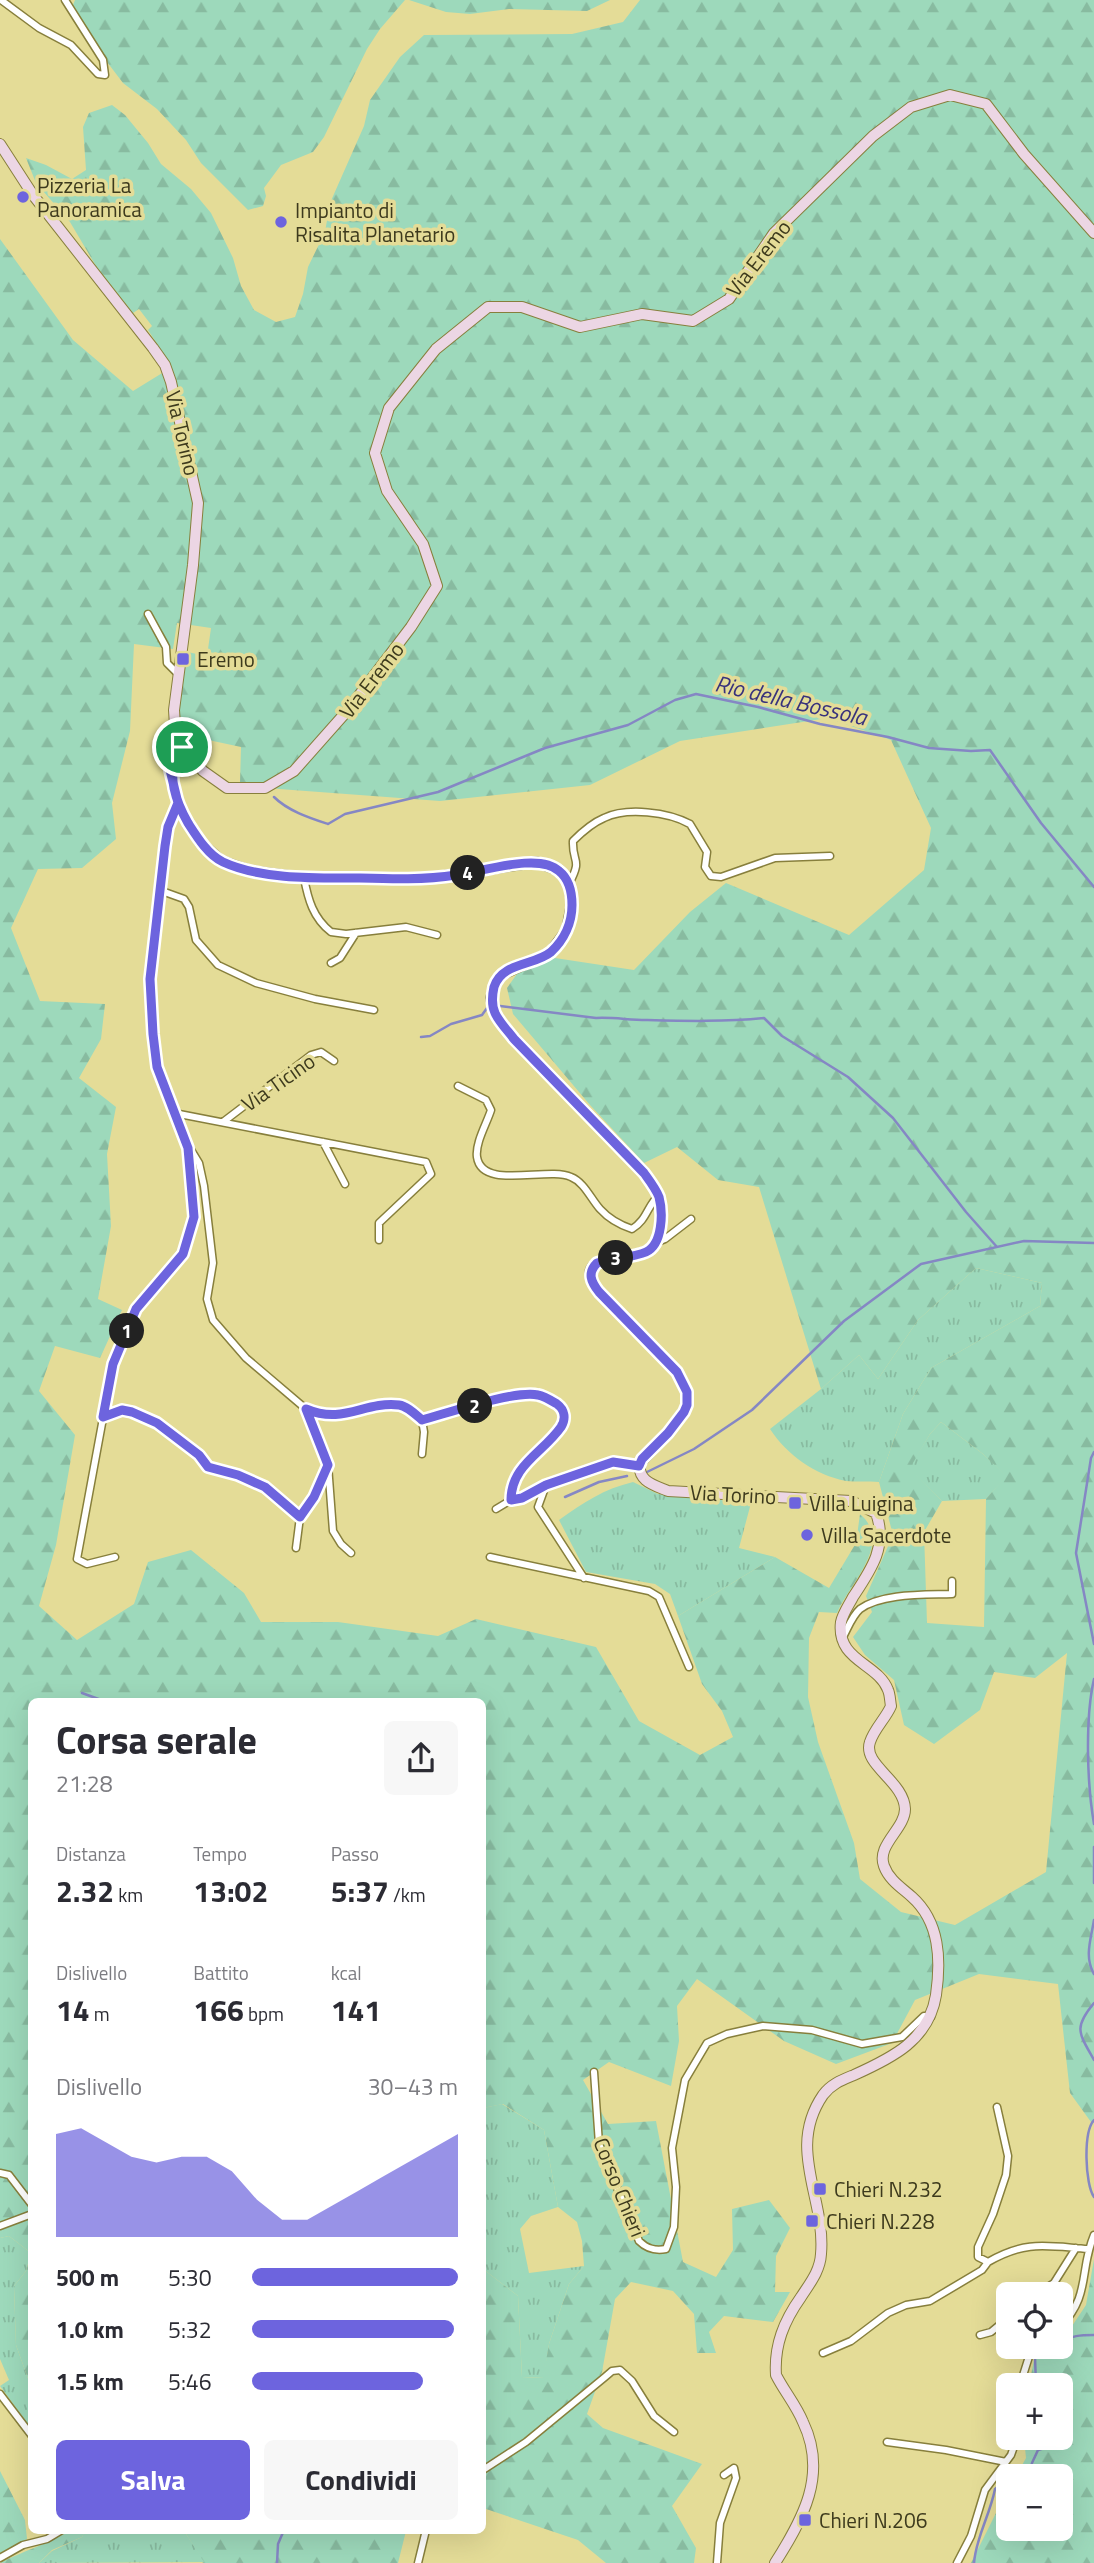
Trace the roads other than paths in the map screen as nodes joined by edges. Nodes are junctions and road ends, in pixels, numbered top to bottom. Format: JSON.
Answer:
{"nodes":[{"id":1,"x":1,"y":0,"type":"edge"},
{"id":2,"x":65,"y":0,"type":"edge"},
{"id":3,"x":0,"y":151,"type":"edge"},
{"id":4,"x":1094,"y":233,"type":"edge"},
{"id":5,"x":148,"y":614,"type":"dead end"},
{"id":6,"x":178,"y":674,"type":"junction"},
{"id":7,"x":178,"y":747,"type":"junction"},
{"id":8,"x":178,"y":803,"type":"junction"},
{"id":9,"x":830,"y":856,"type":"dead end"},
{"id":10,"x":304,"y":878,"type":"junction"},
{"id":11,"x":569,"y":884,"type":"junction"},
{"id":12,"x":159,"y":890,"type":"junction"},
{"id":13,"x":356,"y":933,"type":"junction"},
{"id":14,"x":437,"y":935,"type":"dead end"},
{"id":15,"x":331,"y":963,"type":"dead end"},
{"id":16,"x":374,"y":1010,"type":"dead end"},
{"id":17,"x":334,"y":1060,"type":"dead end"},
{"id":18,"x":458,"y":1086,"type":"dead end"},
{"id":19,"x":174,"y":1113,"type":"junction"},
{"id":20,"x":223,"y":1122,"type":"junction"},
{"id":21,"x":323,"y":1142,"type":"junction"},
{"id":22,"x":188,"y":1148,"type":"junction"},
{"id":23,"x":345,"y":1184,"type":"dead end"},
{"id":24,"x":659,"y":1195,"type":"junction"},
{"id":25,"x":691,"y":1219,"type":"dead end"},
{"id":26,"x":379,"y":1240,"type":"dead end"},
{"id":27,"x":655,"y":1243,"type":"junction"},
{"id":28,"x":306,"y":1409,"type":"junction"},
{"id":29,"x":103,"y":1417,"type":"junction"},
{"id":30,"x":422,"y":1420,"type":"junction"},
{"id":31,"x":422,"y":1454,"type":"dead end"},
{"id":32,"x":328,"y":1465,"type":"junction"},
{"id":33,"x":639,"y":1466,"type":"junction"},
{"id":34,"x":546,"y":1485,"type":"junction"},
{"id":35,"x":511,"y":1500,"type":"junction"},
{"id":36,"x":496,"y":1509,"type":"dead end"},
{"id":37,"x":300,"y":1517,"type":"junction"},
{"id":38,"x":296,"y":1548,"type":"dead end"},
{"id":39,"x":351,"y":1553,"type":"dead end"},
{"id":40,"x":115,"y":1557,"type":"dead end"},
{"id":41,"x":490,"y":1557,"type":"dead end"},
{"id":42,"x":585,"y":1578,"type":"junction"},
{"id":43,"x":952,"y":1581,"type":"dead end"},
{"id":44,"x":843,"y":1637,"type":"junction"},
{"id":45,"x":689,"y":1667,"type":"dead end"},
{"id":46,"x":931,"y":2017,"type":"junction"},
{"id":47,"x":594,"y":2071,"type":"dead end"},
{"id":48,"x":997,"y":2107,"type":"dead end"},
{"id":49,"x":0,"y":2173,"type":"edge"},
{"id":50,"x":28,"y":2200,"type":"edge"},
{"id":51,"x":28,"y":2216,"type":"edge"},
{"id":52,"x":0,"y":2226,"type":"edge"},
{"id":53,"x":1094,"y":2235,"type":"edge"},
{"id":54,"x":1076,"y":2248,"type":"junction"},
{"id":55,"x":1088,"y":2249,"type":"junction"},
{"id":56,"x":988,"y":2262,"type":"junction"},
{"id":57,"x":1055,"y":2282,"type":"edge"},
{"id":58,"x":1073,"y":2312,"type":"edge"},
{"id":59,"x":996,"y":2328,"type":"edge"},
{"id":60,"x":981,"y":2335,"type":"dead end"},
{"id":61,"x":823,"y":2353,"type":"dead end"},
{"id":62,"x":0,"y":2394,"type":"edge"},
{"id":63,"x":28,"y":2432,"type":"edge"},
{"id":64,"x":674,"y":2432,"type":"dead end"},
{"id":65,"x":887,"y":2442,"type":"dead end"},
{"id":66,"x":1012,"y":2450,"type":"edge"},
{"id":67,"x":1006,"y":2462,"type":"junction"},
{"id":68,"x":486,"y":2468,"type":"edge"},
{"id":69,"x":724,"y":2475,"type":"dead end"},
{"id":70,"x":55,"y":2534,"type":"edge"},
{"id":71,"x":424,"y":2534,"type":"edge"},
{"id":72,"x":0,"y":2558,"type":"edge"},
{"id":73,"x":418,"y":2563,"type":"edge"},
{"id":74,"x":717,"y":2563,"type":"edge"},
{"id":75,"x":775,"y":2563,"type":"edge"},
{"id":76,"x":957,"y":2563,"type":"edge"}],
"edges":[{"from":1,"to":2,"type":"street"},
{"from":3,"to":6,"type":"main road","name":"Via Torino"},
{"from":4,"to":7,"type":"main road","name":"Via Eremo"},
{"from":5,"to":6,"type":"street"},
{"from":6,"to":7,"type":"main road","name":"Via Torino"},
{"from":7,"to":8,"type":"main road","name":"Via Torino"},
{"from":8,"to":10,"type":"main road","name":"Via Torino"},
{"from":8,"to":12,"type":"street"},
{"from":9,"to":11,"type":"street"},
{"from":10,"to":11,"type":"main road","name":"Via Torino"},
{"from":10,"to":13,"type":"street"},
{"from":11,"to":24,"type":"main road"},
{"from":12,"to":16,"type":"street"},
{"from":12,"to":19,"type":"street"},
{"from":13,"to":14,"type":"street"},
{"from":13,"to":15,"type":"street"},
{"from":17,"to":20,"type":"street","name":"Via Ticino"},
{"from":18,"to":24,"type":"street"},
{"from":19,"to":20,"type":"street","name":"Via Ticino"},
{"from":19,"to":22,"type":"street"},
{"from":20,"to":21,"type":"street","name":"Via Ticino"},
{"from":21,"to":23,"type":"street"},
{"from":21,"to":26,"type":"street","name":"Via Ticino"},
{"from":22,"to":28,"type":"street"},
{"from":22,"to":29,"type":"street"},
{"from":24,"to":27,"type":"main road"},
{"from":25,"to":27,"type":"street"},
{"from":27,"to":33,"type":"main road"},
{"from":28,"to":30,"type":"street"},
{"from":28,"to":32,"type":"street"},
{"from":29,"to":37,"type":"street"},
{"from":29,"to":40,"type":"street"},
{"from":30,"to":31,"type":"street"},
{"from":30,"to":35,"type":"street"},
{"from":32,"to":37,"type":"street"},
{"from":32,"to":39,"type":"street"},
{"from":33,"to":34,"type":"street"},
{"from":33,"to":44,"type":"main road","name":"Via Torino"},
{"from":34,"to":35,"type":"street"},
{"from":34,"to":42,"type":"street"},
{"from":35,"to":36,"type":"street"},
{"from":37,"to":38,"type":"street"},
{"from":41,"to":42,"type":"street"},
{"from":42,"to":45,"type":"street"},
{"from":43,"to":44,"type":"street"},
{"from":44,"to":46,"type":"main road"},
{"from":46,"to":47,"type":"street","name":"Corso Chieri"},
{"from":46,"to":75,"type":"main road"},
{"from":48,"to":56,"type":"street"},
{"from":49,"to":50,"type":"street"},
{"from":51,"to":52,"type":"street"},
{"from":53,"to":55,"type":"street"},
{"from":54,"to":55,"type":"street"},
{"from":54,"to":56,"type":"street"},
{"from":54,"to":57,"type":"street"},
{"from":55,"to":58,"type":"street"},
{"from":56,"to":61,"type":"street"},
{"from":59,"to":60,"type":"street"},
{"from":62,"to":63,"type":"street"},
{"from":64,"to":68,"type":"street"},
{"from":65,"to":67,"type":"street"},
{"from":66,"to":67,"type":"street"},
{"from":67,"to":76,"type":"street"},
{"from":69,"to":74,"type":"street"},
{"from":70,"to":72,"type":"street"},
{"from":71,"to":73,"type":"street"}]}
